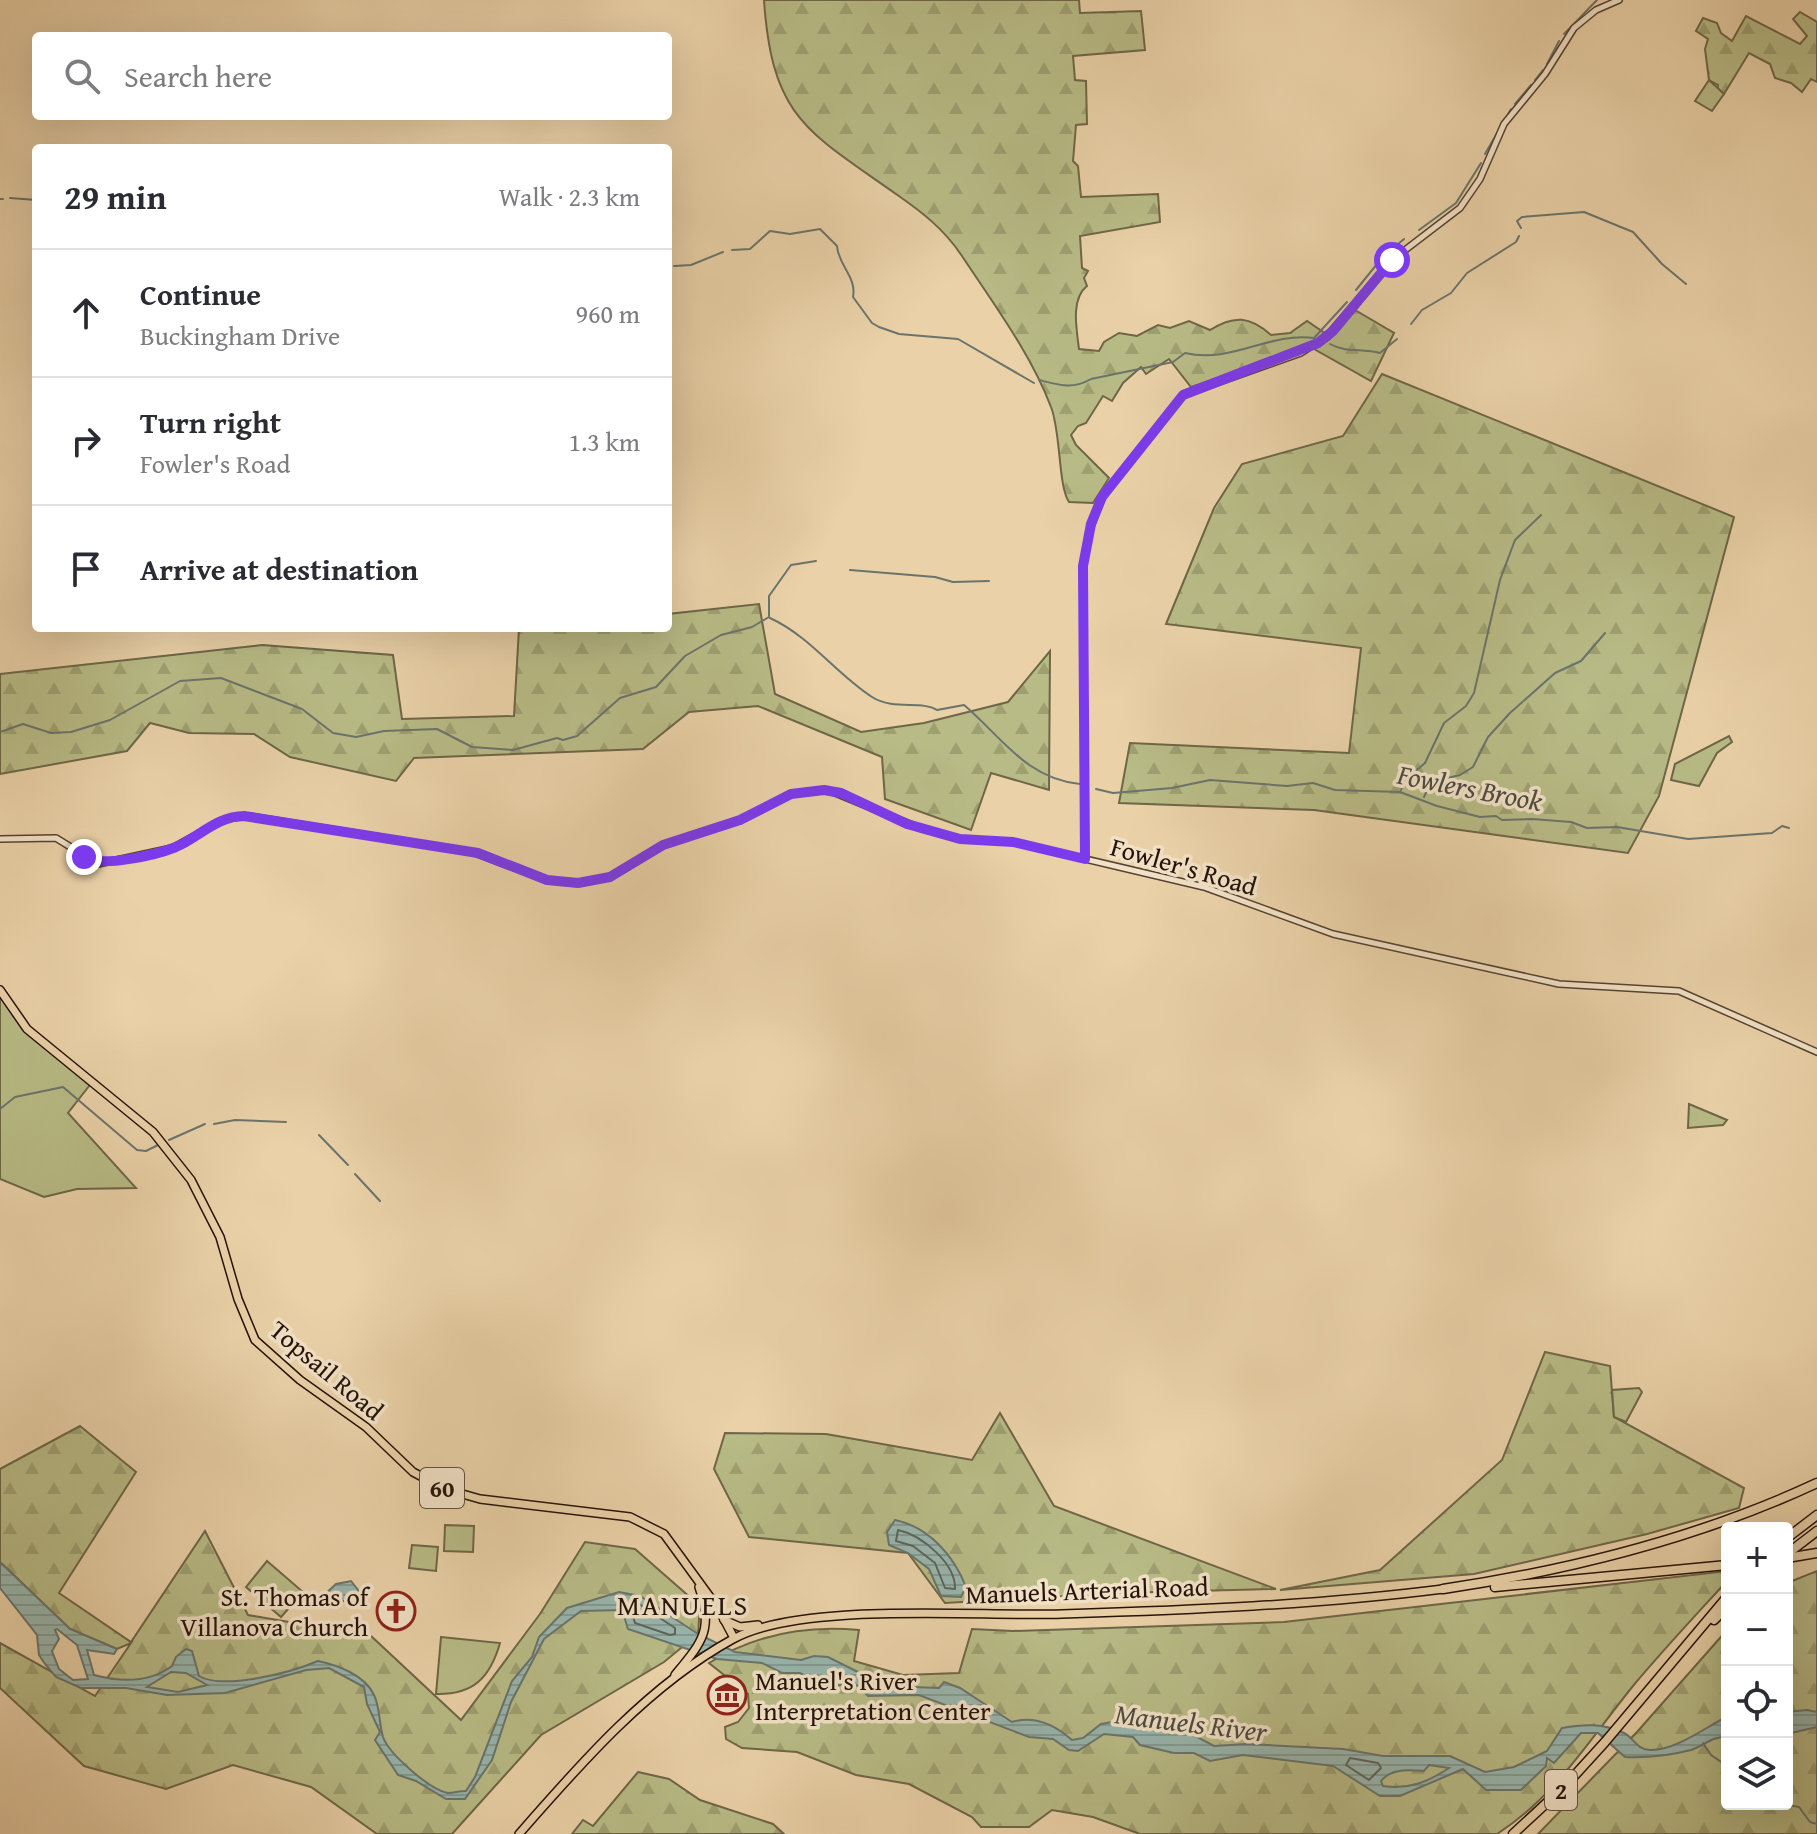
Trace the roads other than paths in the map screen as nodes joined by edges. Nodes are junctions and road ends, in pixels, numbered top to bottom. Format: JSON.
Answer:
{"nodes":[{"id":1,"x":1619,"y":0,"type":"edge"},
{"id":2,"x":0,"y":839,"type":"edge"},
{"id":3,"x":1085,"y":859,"type":"junction"},
{"id":4,"x":0,"y":990,"type":"edge"},
{"id":5,"x":1817,"y":1052,"type":"edge"},
{"id":6,"x":1817,"y":1483,"type":"edge"},
{"id":7,"x":1817,"y":1515,"type":"edge"},
{"id":8,"x":1817,"y":1531,"type":"edge"},
{"id":9,"x":1793,"y":1533,"type":"edge"},
{"id":10,"x":1793,"y":1551,"type":"edge"},
{"id":11,"x":1814,"y":1554,"type":"edge"},
{"id":12,"x":1793,"y":1556,"type":"edge"},
{"id":13,"x":1721,"y":1566,"type":"edge"},
{"id":14,"x":696,"y":1578,"type":"junction"},
{"id":15,"x":1443,"y":1589,"type":"junction"},
{"id":16,"x":1721,"y":1604,"type":"edge"},
{"id":17,"x":1721,"y":1613,"type":"edge"},
{"id":18,"x":724,"y":1620,"type":"junction"},
{"id":19,"x":780,"y":1624,"type":"junction"},
{"id":20,"x":734,"y":1638,"type":"junction"},
{"id":21,"x":1687,"y":1645,"type":"junction"},
{"id":22,"x":668,"y":1683,"type":"junction"},
{"id":23,"x":519,"y":1834,"type":"edge"},
{"id":24,"x":1513,"y":1834,"type":"edge"}],
"edges":[{"from":1,"to":3,"type":"street"},
{"from":2,"to":3,"type":"street","name":"Fowler's Road"},
{"from":3,"to":5,"type":"street","name":"Fowler's Road"},
{"from":4,"to":14,"type":"main road","name":"Topsail Road","number":"60"},
{"from":6,"to":15,"type":"highway"},
{"from":7,"to":9,"type":"highway"},
{"from":8,"to":10,"type":"highway"},
{"from":11,"to":12,"type":"highway"},
{"from":13,"to":15,"type":"highway"},
{"from":14,"to":18,"type":"main road","name":"Topsail Road","number":"60"},
{"from":14,"to":22,"type":"main road"},
{"from":15,"to":19,"type":"main road","name":"Manuels Arterial Road"},
{"from":16,"to":21,"type":"highway","number":"2"},
{"from":17,"to":21,"type":"highway","number":"2"},
{"from":18,"to":19,"type":"main road"},
{"from":18,"to":20,"type":"main road","name":"Topsail Road","number":"60"},
{"from":19,"to":20,"type":"main road","name":"Manuels Arterial Road"},
{"from":20,"to":22,"type":"main road","name":"Manuels Arterial Road"},
{"from":21,"to":24,"type":"highway","number":"2"},
{"from":22,"to":23,"type":"main road"}]}
